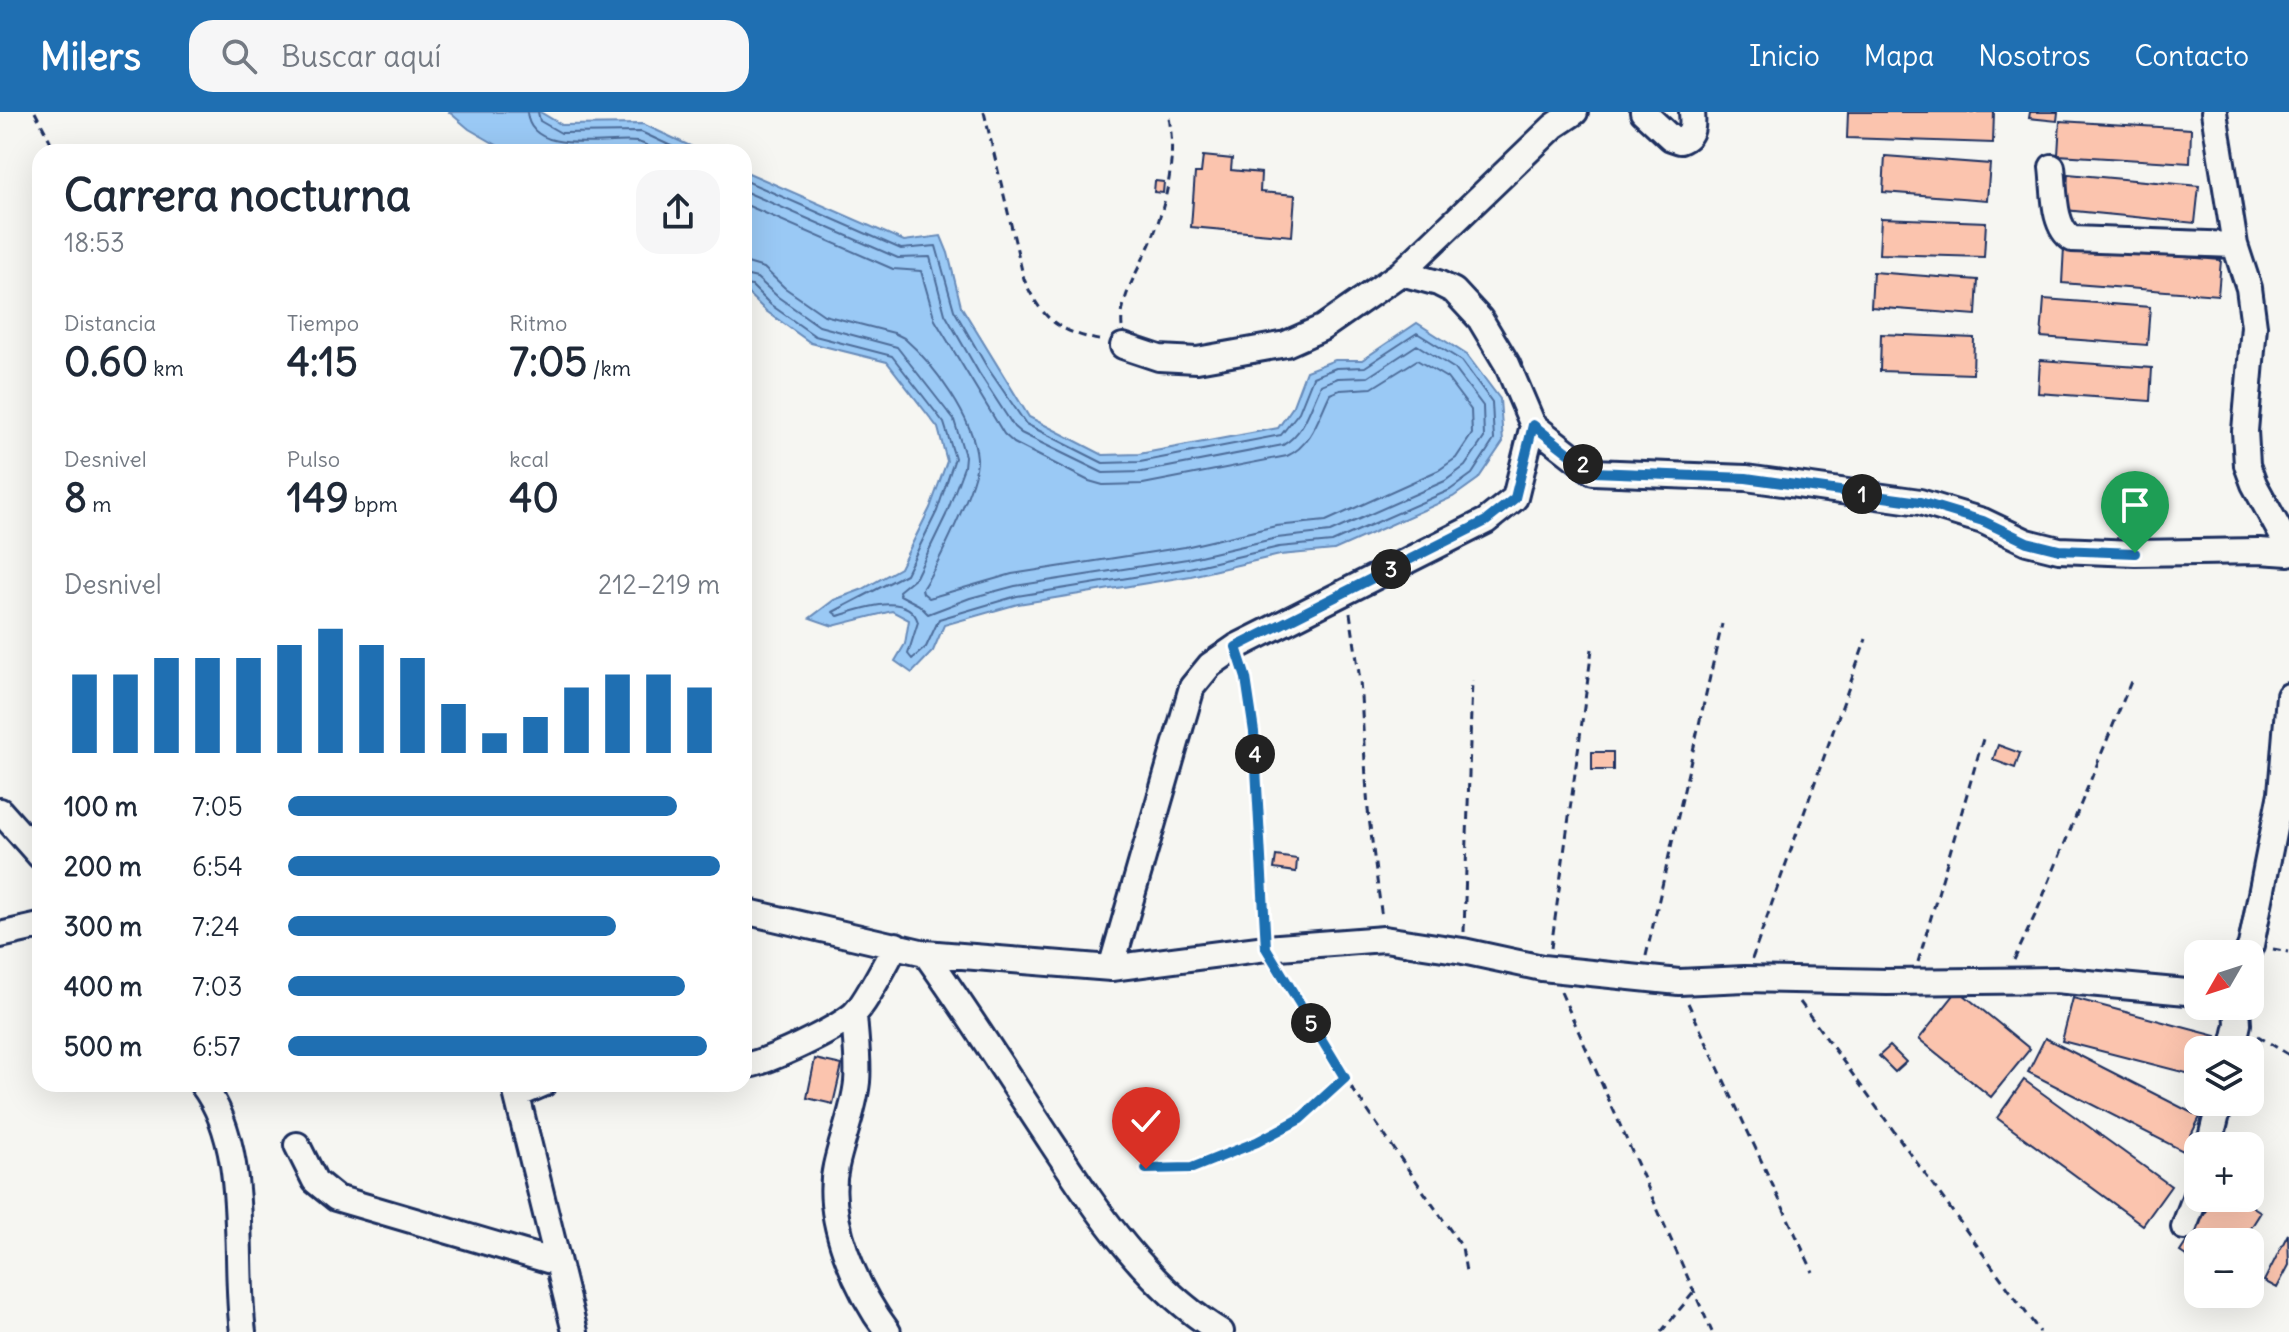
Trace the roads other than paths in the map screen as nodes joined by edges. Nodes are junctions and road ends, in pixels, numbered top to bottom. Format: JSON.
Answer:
{"nodes":[{"id":1,"x":1575,"y":112,"type":"edge"},
{"id":2,"x":1643,"y":112,"type":"edge"},
{"id":3,"x":1692,"y":112,"type":"edge"},
{"id":4,"x":2214,"y":112,"type":"edge"},
{"id":5,"x":2052,"y":167,"type":"dead end"},
{"id":6,"x":2235,"y":245,"type":"junction"},
{"id":7,"x":1401,"y":273,"type":"junction"},
{"id":8,"x":1123,"y":346,"type":"road end"},
{"id":9,"x":1533,"y":425,"type":"junction"},
{"id":10,"x":2289,"y":551,"type":"edge"},
{"id":11,"x":2289,"y":696,"type":"edge"},
{"id":12,"x":0,"y":811,"type":"edge"},
{"id":13,"x":32,"y":847,"type":"edge"},
{"id":14,"x":752,"y":913,"type":"edge"},
{"id":15,"x":32,"y":928,"type":"edge"},
{"id":16,"x":0,"y":935,"type":"edge"},
{"id":17,"x":2250,"y":940,"type":"edge"},
{"id":18,"x":896,"y":945,"type":"junction"},
{"id":19,"x":925,"y":953,"type":"junction"},
{"id":20,"x":1111,"y":968,"type":"junction"},
{"id":21,"x":2184,"y":992,"type":"edge"},
{"id":22,"x":854,"y":1014,"type":"junction"},
{"id":23,"x":752,"y":1065,"type":"edge"},
{"id":24,"x":208,"y":1092,"type":"edge"},
{"id":25,"x":517,"y":1092,"type":"edge"},
{"id":26,"x":297,"y":1145,"type":"dead end"},
{"id":27,"x":2190,"y":1212,"type":"edge"},
{"id":28,"x":2184,"y":1227,"type":"dead end"},
{"id":29,"x":558,"y":1263,"type":"junction"},
{"id":30,"x":243,"y":1332,"type":"edge"},
{"id":31,"x":575,"y":1332,"type":"edge"},
{"id":32,"x":888,"y":1332,"type":"edge"},
{"id":33,"x":1221,"y":1332,"type":"edge"}],
"edges":[{"from":1,"to":7,"type":"street"},
{"from":2,"to":3,"type":"street"},
{"from":4,"to":6,"type":"street"},
{"from":5,"to":6,"type":"street"},
{"from":6,"to":10,"type":"street"},
{"from":7,"to":8,"type":"street"},
{"from":7,"to":9,"type":"street"},
{"from":9,"to":10,"type":"street"},
{"from":9,"to":20,"type":"street"},
{"from":11,"to":17,"type":"street"},
{"from":12,"to":13,"type":"street"},
{"from":14,"to":18,"type":"street"},
{"from":15,"to":16,"type":"street"},
{"from":18,"to":19,"type":"street"},
{"from":18,"to":22,"type":"street"},
{"from":19,"to":20,"type":"street"},
{"from":19,"to":33,"type":"street"},
{"from":20,"to":21,"type":"street"},
{"from":22,"to":23,"type":"street"},
{"from":22,"to":32,"type":"street"},
{"from":24,"to":30,"type":"street"},
{"from":25,"to":29,"type":"street"},
{"from":26,"to":29,"type":"street"},
{"from":27,"to":28,"type":"street"},
{"from":29,"to":31,"type":"street"}]}
